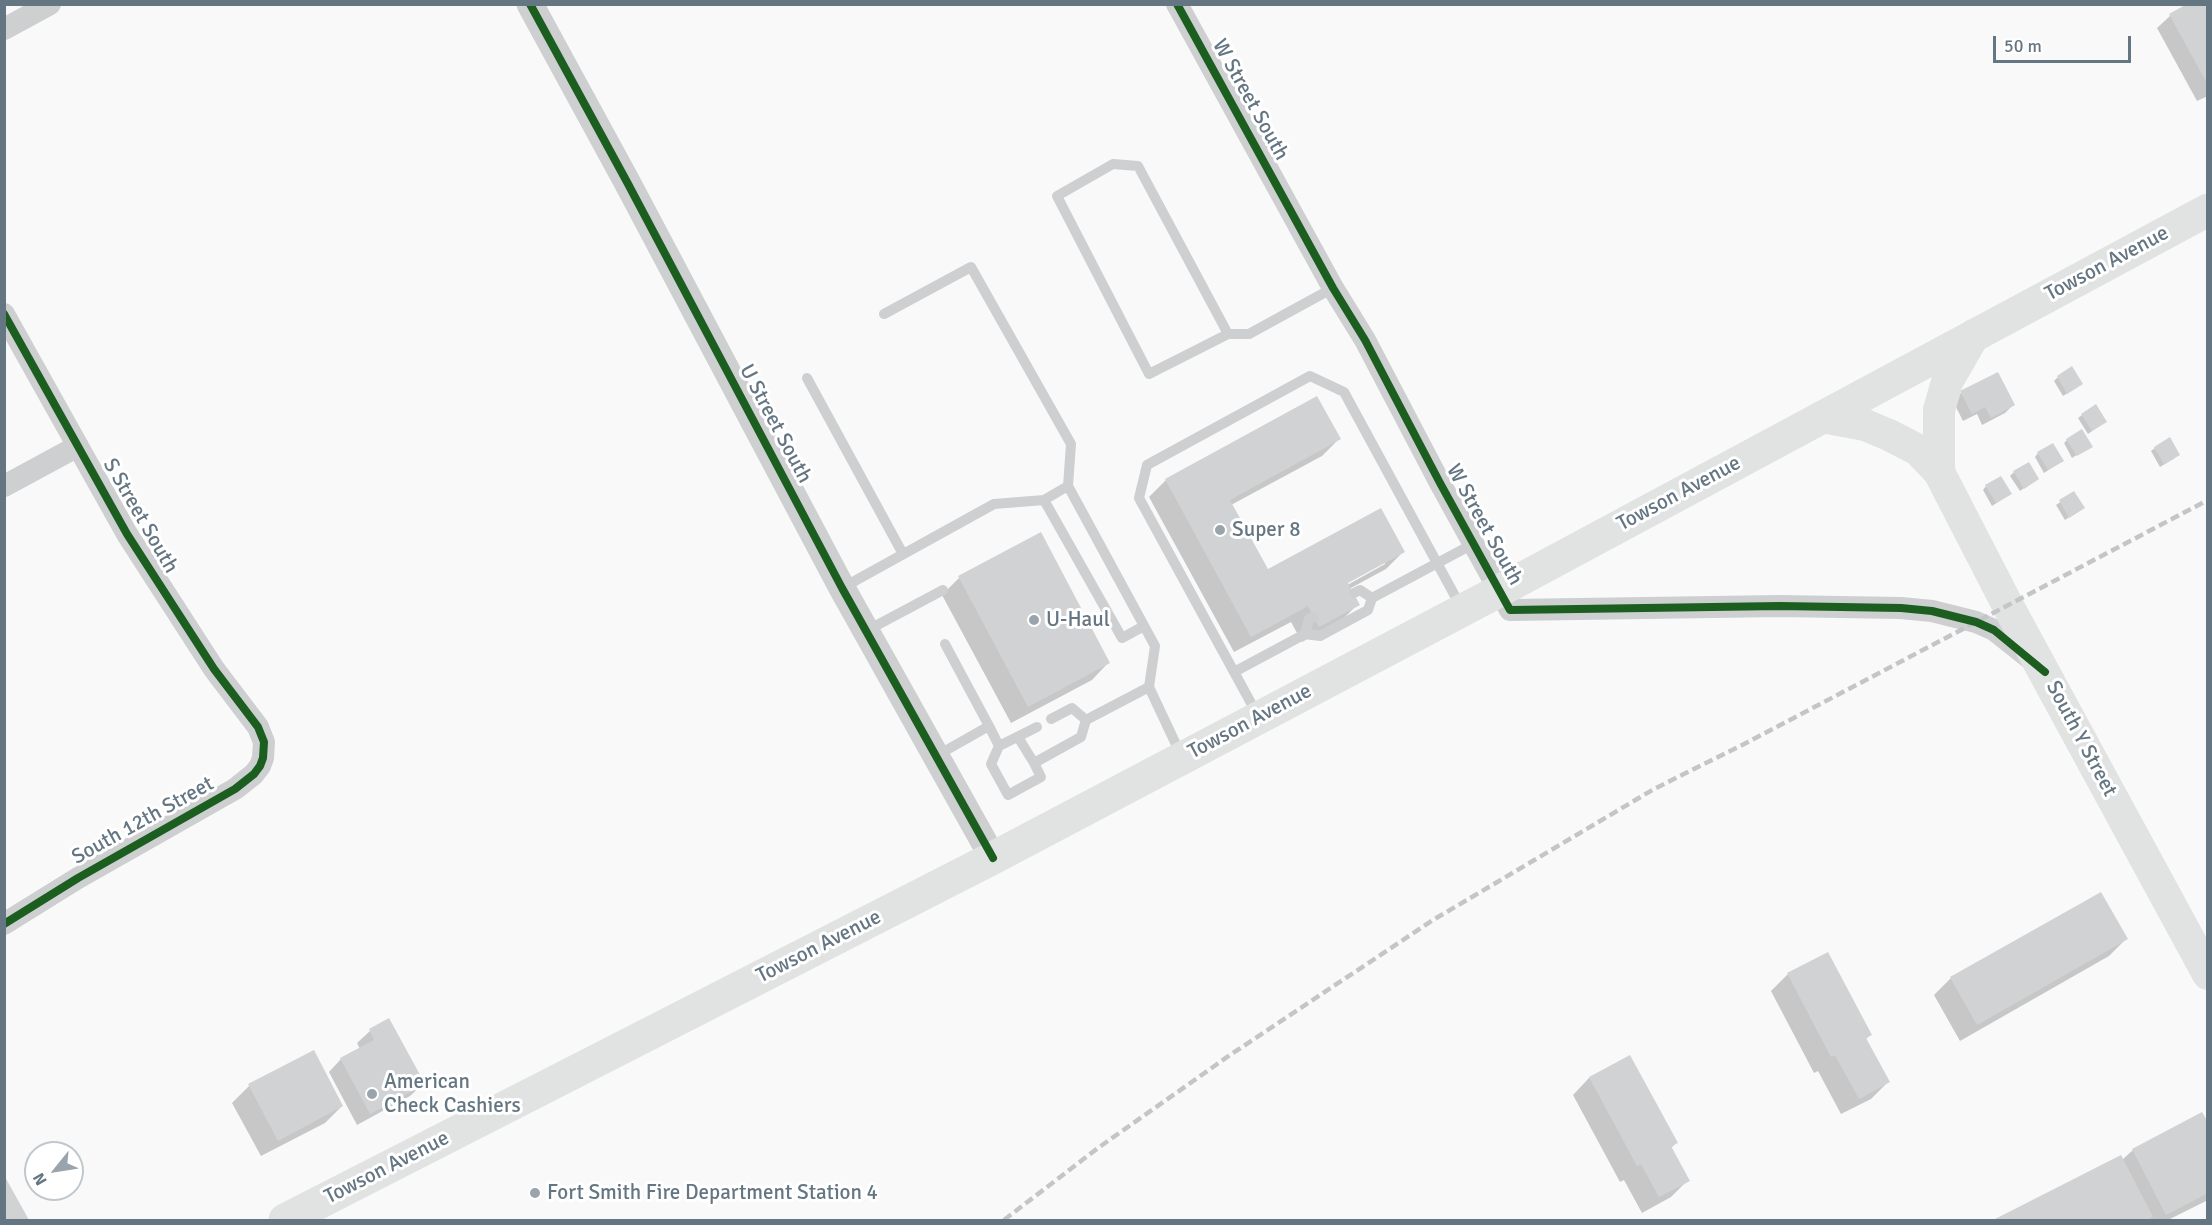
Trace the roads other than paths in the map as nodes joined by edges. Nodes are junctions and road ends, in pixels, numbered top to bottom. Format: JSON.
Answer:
{"nodes":[{"id":1,"x":50,"y":4,"type":"edge"},
{"id":2,"x":530,"y":4,"type":"edge"},
{"id":3,"x":1177,"y":4,"type":"edge"},
{"id":4,"x":4,"y":29,"type":"edge"},
{"id":5,"x":2208,"y":210,"type":"edge"},
{"id":6,"x":1333,"y":288,"type":"junction"},
{"id":7,"x":4,"y":314,"type":"edge"},
{"id":8,"x":884,"y":314,"type":"dead end"},
{"id":9,"x":1228,"y":334,"type":"junction"},
{"id":10,"x":1974,"y":335,"type":"junction"},
{"id":11,"x":807,"y":378,"type":"dead end"},
{"id":12,"x":1822,"y":417,"type":"junction"},
{"id":13,"x":78,"y":446,"type":"junction"},
{"id":14,"x":1939,"y":472,"type":"junction"},
{"id":15,"x":4,"y":486,"type":"edge"},
{"id":16,"x":1068,"y":486,"type":"junction"},
{"id":17,"x":1044,"y":500,"type":"junction"},
{"id":18,"x":1473,"y":544,"type":"junction"},
{"id":19,"x":903,"y":554,"type":"junction"},
{"id":20,"x":1437,"y":564,"type":"junction"},
{"id":21,"x":842,"y":588,"type":"junction"},
{"id":22,"x":942,"y":590,"type":"dead end"},
{"id":23,"x":1499,"y":591,"type":"junction"},
{"id":24,"x":1354,"y":594,"type":"dead end"},
{"id":25,"x":1372,"y":598,"type":"junction"},
{"id":26,"x":1462,"y":610,"type":"junction"},
{"id":27,"x":1314,"y":616,"type":"dead end"},
{"id":28,"x":1144,"y":626,"type":"junction"},
{"id":29,"x":866,"y":631,"type":"junction"},
{"id":30,"x":1305,"y":634,"type":"junction"},
{"id":31,"x":945,"y":644,"type":"dead end"},
{"id":32,"x":1234,"y":672,"type":"junction"},
{"id":33,"x":2045,"y":672,"type":"junction"},
{"id":34,"x":1149,"y":687,"type":"junction"},
{"id":35,"x":1259,"y":717,"type":"junction"},
{"id":36,"x":1051,"y":719,"type":"dead end"},
{"id":37,"x":1086,"y":720,"type":"junction"},
{"id":38,"x":989,"y":726,"type":"junction"},
{"id":39,"x":258,"y":727,"type":"joint"},
{"id":40,"x":1037,"y":727,"type":"dead end"},
{"id":41,"x":1018,"y":737,"type":"junction"},
{"id":42,"x":999,"y":746,"type":"junction"},
{"id":43,"x":936,"y":756,"type":"junction"},
{"id":44,"x":1183,"y":758,"type":"junction"},
{"id":45,"x":1034,"y":763,"type":"junction"},
{"id":46,"x":993,"y":858,"type":"junction"},
{"id":47,"x":4,"y":924,"type":"edge"},
{"id":48,"x":2208,"y":974,"type":"edge"},
{"id":49,"x":295,"y":1218,"type":"edge"}],
"edges":[{"from":1,"to":4,"type":"street"},
{"from":2,"to":21,"type":"street","name":"U Street South"},
{"from":3,"to":6,"type":"street","name":"W Street South"},
{"from":5,"to":10,"type":"main road","name":"Towson Avenue"},
{"from":6,"to":9,"type":"lane"},
{"from":6,"to":18,"type":"street","name":"W Street South"},
{"from":7,"to":13,"type":"street","name":"S Street South"},
{"from":8,"to":16,"type":"lane"},
{"from":9,"to":9,"type":"lane"},
{"from":10,"to":12,"type":"main road","name":"Towson Avenue"},
{"from":10,"to":14,"type":"main road","name":"South Y Street"},
{"from":11,"to":19,"type":"lane"},
{"from":12,"to":14,"type":"main road","name":"South Y Street"},
{"from":12,"to":23,"type":"main road","name":"Towson Avenue"},
{"from":13,"to":15,"type":"street"},
{"from":13,"to":39,"type":"street","name":"S Street South"},
{"from":14,"to":33,"type":"main road","name":"South Y Street"},
{"from":16,"to":17,"type":"lane"},
{"from":16,"to":28,"type":"lane"},
{"from":17,"to":19,"type":"lane"},
{"from":17,"to":28,"type":"lane"},
{"from":18,"to":20,"type":"lane"},
{"from":18,"to":23,"type":"street","name":"W Street South"},
{"from":19,"to":21,"type":"lane"},
{"from":20,"to":25,"type":"lane"},
{"from":20,"to":26,"type":"lane"},
{"from":20,"to":32,"type":"lane"},
{"from":21,"to":29,"type":"street","name":"U Street South"},
{"from":22,"to":29,"type":"lane"},
{"from":23,"to":26,"type":"main road","name":"Towson Avenue"},
{"from":23,"to":33,"type":"street","name":"W Street South"},
{"from":24,"to":25,"type":"lane"},
{"from":25,"to":30,"type":"lane"},
{"from":26,"to":35,"type":"main road","name":"Towson Avenue"},
{"from":27,"to":30,"type":"lane"},
{"from":28,"to":34,"type":"lane"},
{"from":29,"to":43,"type":"street","name":"U Street South"},
{"from":30,"to":32,"type":"lane"},
{"from":31,"to":38,"type":"lane"},
{"from":32,"to":35,"type":"lane"},
{"from":33,"to":48,"type":"main road","name":"South Y Street"},
{"from":34,"to":37,"type":"lane"},
{"from":34,"to":44,"type":"lane"},
{"from":35,"to":44,"type":"main road","name":"Towson Avenue"},
{"from":36,"to":37,"type":"lane"},
{"from":37,"to":45,"type":"lane"},
{"from":38,"to":42,"type":"lane"},
{"from":38,"to":43,"type":"lane"},
{"from":39,"to":47,"type":"street","name":"South 12th Street"},
{"from":40,"to":41,"type":"lane"},
{"from":41,"to":42,"type":"lane"},
{"from":41,"to":45,"type":"lane"},
{"from":42,"to":45,"type":"lane"},
{"from":43,"to":46,"type":"street","name":"U Street South"},
{"from":44,"to":46,"type":"main road","name":"Towson Avenue"},
{"from":46,"to":49,"type":"main road","name":"Towson Avenue"}]}
